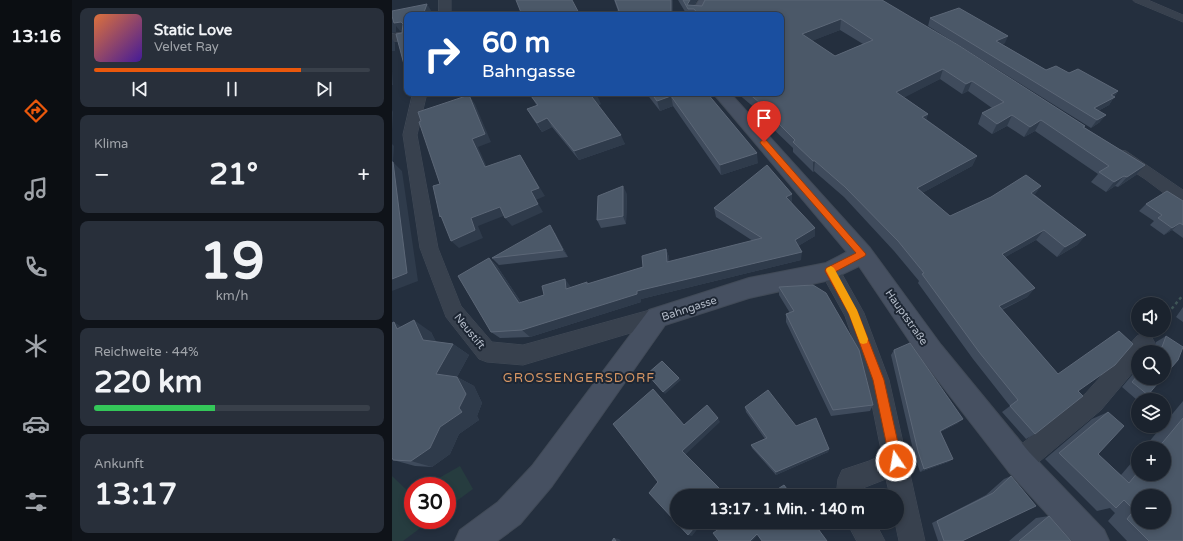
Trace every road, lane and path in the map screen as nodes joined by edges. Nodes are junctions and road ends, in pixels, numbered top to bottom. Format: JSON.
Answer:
{"nodes":[{"id":1,"x":444,"y":0,"type":"edge"},
{"id":2,"x":705,"y":0,"type":"edge"},
{"id":3,"x":1139,"y":0,"type":"edge"},
{"id":4,"x":445,"y":12,"type":"edge"},
{"id":5,"x":699,"y":12,"type":"edge"},
{"id":6,"x":1183,"y":19,"type":"edge"},
{"id":7,"x":404,"y":36,"type":"edge"},
{"id":8,"x":392,"y":38,"type":"edge"},
{"id":9,"x":419,"y":96,"type":"edge"},
{"id":10,"x":724,"y":96,"type":"edge"},
{"id":11,"x":1107,"y":147,"type":"edge"},
{"id":12,"x":1183,"y":199,"type":"edge"},
{"id":13,"x":862,"y":254,"type":"junction"},
{"id":14,"x":830,"y":271,"type":"junction"},
{"id":15,"x":1183,"y":295,"type":"edge"},
{"id":16,"x":1171,"y":310,"type":"edge"},
{"id":17,"x":657,"y":318,"type":"junction"},
{"id":18,"x":1144,"y":343,"type":"dead end"},
{"id":19,"x":896,"y":461,"type":"junction"},
{"id":20,"x":1019,"y":462,"type":"junction"},
{"id":21,"x":850,"y":489,"type":"edge"},
{"id":22,"x":864,"y":529,"type":"edge"},
{"id":23,"x":471,"y":541,"type":"edge"},
{"id":24,"x":872,"y":541,"type":"edge"},
{"id":25,"x":912,"y":541,"type":"edge"},
{"id":26,"x":1093,"y":541,"type":"edge"}],
"edges":[{"from":1,"to":4,"type":"street"},
{"from":2,"to":5,"type":"main road"},
{"from":3,"to":6,"type":"street"},
{"from":7,"to":8,"type":"street"},
{"from":9,"to":17,"type":"street","name":"Neustift"},
{"from":10,"to":13,"type":"main road","name":"Hauptstraße"},
{"from":11,"to":12,"type":"street"},
{"from":13,"to":14,"type":"main road","name":"Bahngasse"},
{"from":13,"to":20,"type":"main road","name":"Hauptstraße"},
{"from":14,"to":17,"type":"main road","name":"Bahngasse"},
{"from":14,"to":19,"type":"street"},
{"from":15,"to":16,"type":"path"},
{"from":17,"to":23,"type":"main road","name":"Bahngasse"},
{"from":18,"to":20,"type":"street"},
{"from":19,"to":21,"type":"street"},
{"from":19,"to":25,"type":"street"},
{"from":20,"to":26,"type":"main road","name":"Hauptstraße"},
{"from":22,"to":24,"type":"street"}]}
